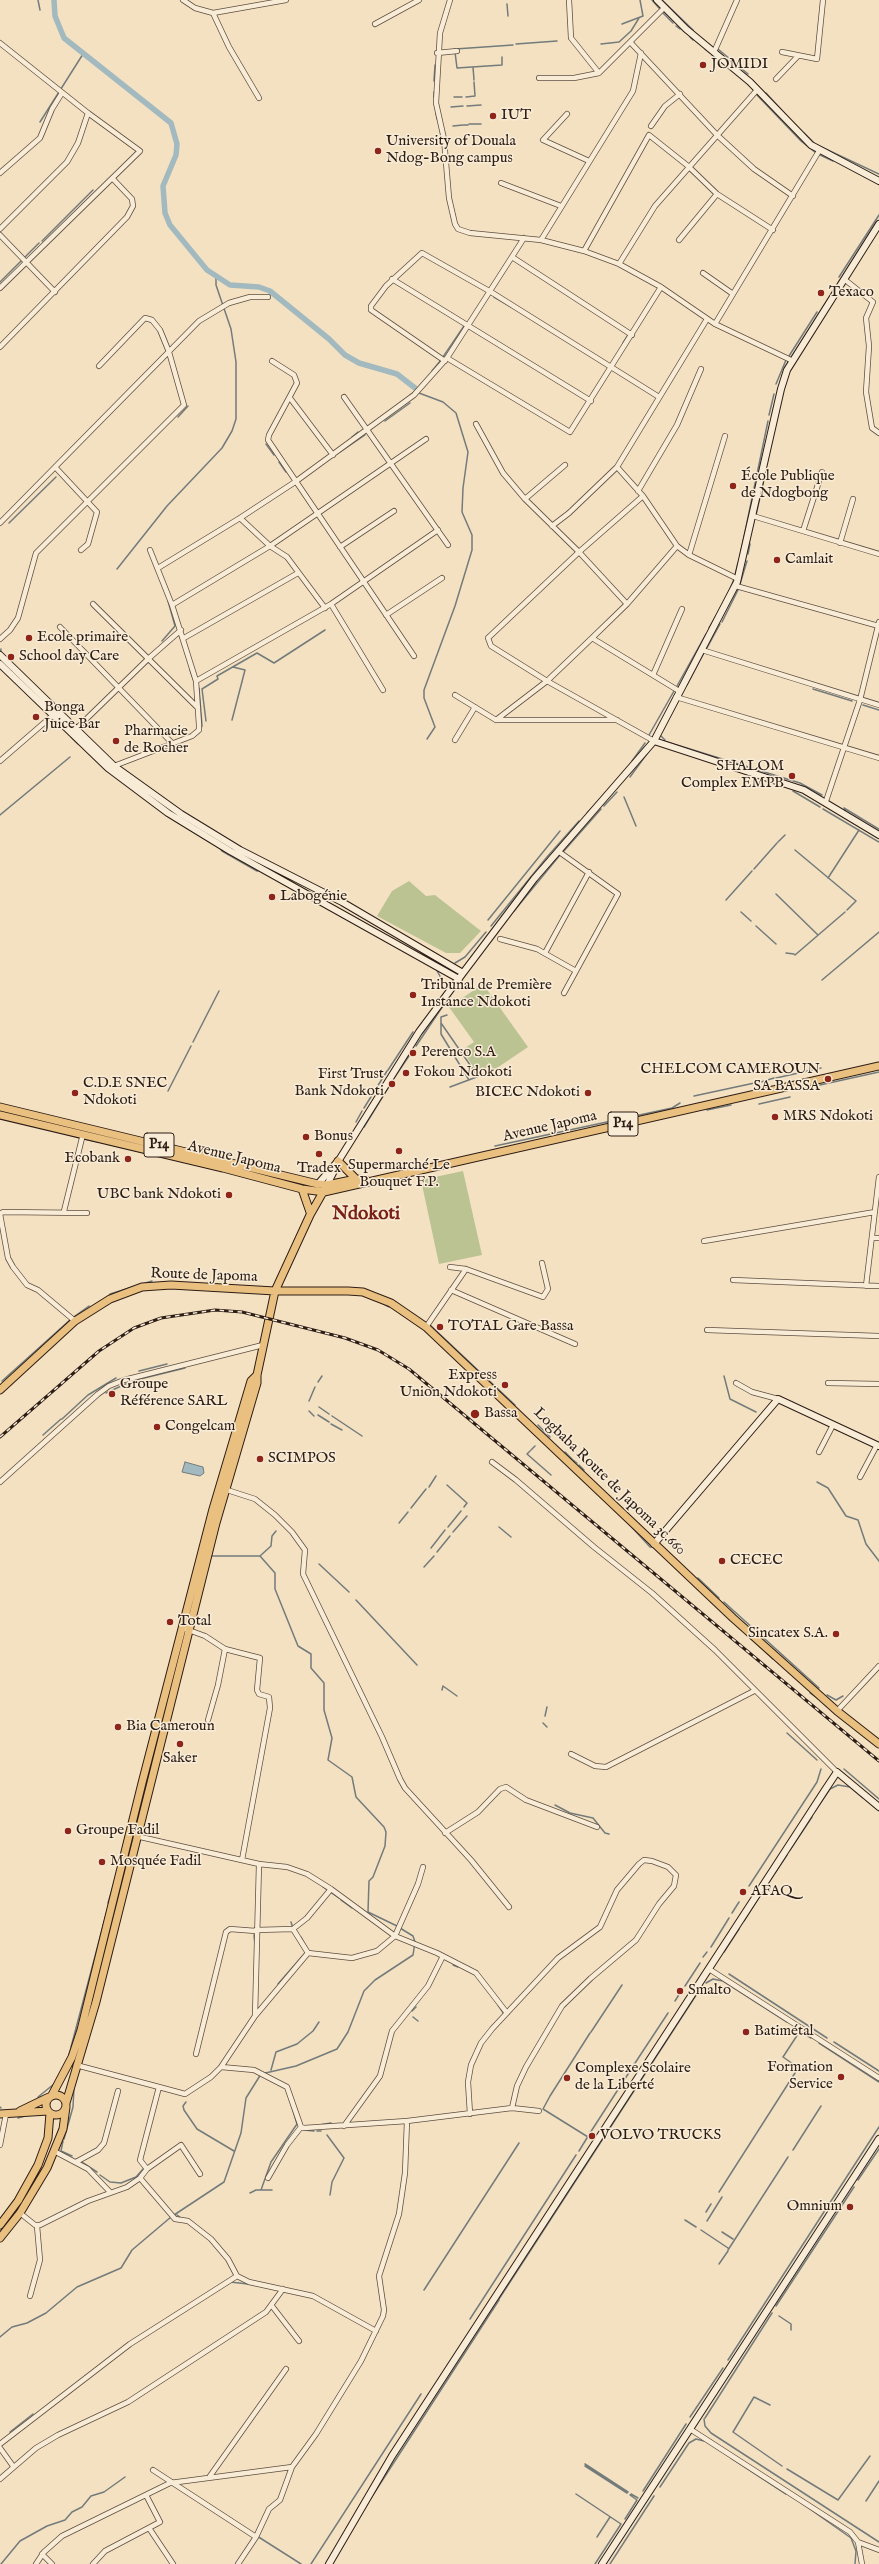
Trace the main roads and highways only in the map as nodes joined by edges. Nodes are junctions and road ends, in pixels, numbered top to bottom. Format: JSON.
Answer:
{"nodes":[{"id":1,"x":657,"y":0,"type":"edge"},
{"id":2,"x":879,"y":181,"type":"edge"},
{"id":3,"x":879,"y":224,"type":"edge"},
{"id":4,"x":0,"y":656,"type":"edge"},
{"id":5,"x":0,"y":664,"type":"edge"},
{"id":6,"x":73,"y":732,"type":"junction"},
{"id":7,"x":654,"y":741,"type":"junction"},
{"id":8,"x":879,"y":835,"type":"edge"},
{"id":9,"x":463,"y":973,"type":"junction"},
{"id":10,"x":459,"y":979,"type":"junction"},
{"id":11,"x":879,"y":1066,"type":"edge"},
{"id":12,"x":0,"y":1107,"type":"edge"},
{"id":13,"x":0,"y":1114,"type":"edge"},
{"id":14,"x":338,"y":1161,"type":"junction"},
{"id":15,"x":356,"y":1179,"type":"junction"},
{"id":16,"x":368,"y":1180,"type":"junction"},
{"id":17,"x":317,"y":1188,"type":"junction"},
{"id":18,"x":326,"y":1188,"type":"junction"},
{"id":19,"x":302,"y":1189,"type":"junction"},
{"id":20,"x":310,"y":1213,"type":"junction"},
{"id":21,"x":275,"y":1291,"type":"junction"},
{"id":22,"x":1,"y":1387,"type":"edge"},
{"id":23,"x":878,"y":1445,"type":"edge"},
{"id":24,"x":654,"y":1544,"type":"junction"},
{"id":25,"x":186,"y":1629,"type":"junction"},
{"id":26,"x":879,"y":1744,"type":"edge"},
{"id":27,"x":879,"y":1807,"type":"edge"},
{"id":28,"x":115,"y":1910,"type":"junction"},
{"id":29,"x":93,"y":2001,"type":"junction"},
{"id":30,"x":51,"y":2096,"type":"junction"},
{"id":31,"x":66,"y":2105,"type":"junction"},
{"id":32,"x":49,"y":2112,"type":"junction"},
{"id":33,"x":3,"y":2114,"type":"edge"},
{"id":34,"x":16,"y":2114,"type":"junction"},
{"id":35,"x":879,"y":2139,"type":"edge"},
{"id":36,"x":38,"y":2165,"type":"junction"},
{"id":37,"x":46,"y":2168,"type":"junction"},
{"id":38,"x":0,"y":2225,"type":"edge"},
{"id":39,"x":0,"y":2238,"type":"edge"},
{"id":40,"x":329,"y":2564,"type":"edge"},
{"id":41,"x":602,"y":2564,"type":"edge"}],
"edges":[{"from":1,"to":2,"type":"main road"},
{"from":3,"to":7,"type":"main road"},
{"from":4,"to":6,"type":"main road"},
{"from":5,"to":6,"type":"main road"},
{"from":6,"to":9,"type":"main road"},
{"from":6,"to":10,"type":"main road"},
{"from":7,"to":8,"type":"main road"},
{"from":7,"to":9,"type":"main road"},
{"from":9,"to":10,"type":"main road"},
{"from":10,"to":14,"type":"main road"},
{"from":11,"to":16,"type":"main road","name":"Avenue Japoma","number":"P14"},
{"from":12,"to":17,"type":"main road","name":"Avenue Japoma","number":"P14"},
{"from":13,"to":19,"type":"main road","name":"Avenue Japoma","number":"P14"},
{"from":14,"to":15,"type":"main road"},
{"from":14,"to":17,"type":"main road"},
{"from":14,"to":18,"type":"main road"},
{"from":15,"to":16,"type":"main road","name":"Avenue Japoma","number":"P14"},
{"from":15,"to":18,"type":"main road","name":"Avenue Japoma","number":"P14"},
{"from":16,"to":18,"type":"main road","name":"Avenue Japoma","number":"P14"},
{"from":17,"to":18,"type":"main road","name":"Avenue Japoma","number":"P14"},
{"from":17,"to":19,"type":"main road","name":"Avenue Japoma","number":"P14"},
{"from":17,"to":20,"type":"main road"},
{"from":18,"to":20,"type":"main road"},
{"from":19,"to":20,"type":"main road"},
{"from":20,"to":21,"type":"main road"},
{"from":21,"to":22,"type":"main road","name":"Route de Japoma"},
{"from":21,"to":24,"type":"main road","name":"Logbaba Route de Japoma 3c.660"},
{"from":21,"to":25,"type":"main road"},
{"from":23,"to":24,"type":"main road"},
{"from":24,"to":26,"type":"main road","name":"Logbaba Route de Japoma 3c.660"},
{"from":25,"to":28,"type":"main road"},
{"from":25,"to":28,"type":"main road"},
{"from":27,"to":40,"type":"main road"},
{"from":28,"to":29,"type":"main road"},
{"from":29,"to":30,"type":"main road"},
{"from":29,"to":31,"type":"main road"},
{"from":30,"to":31,"type":"main road"},
{"from":30,"to":32,"type":"main road"},
{"from":30,"to":34,"type":"main road"},
{"from":31,"to":32,"type":"main road"},
{"from":31,"to":37,"type":"main road"},
{"from":32,"to":34,"type":"main road"},
{"from":32,"to":36,"type":"main road"},
{"from":33,"to":34,"type":"main road"},
{"from":35,"to":41,"type":"main road"},
{"from":36,"to":37,"type":"main road"},
{"from":36,"to":38,"type":"main road"},
{"from":37,"to":39,"type":"main road"}]}
